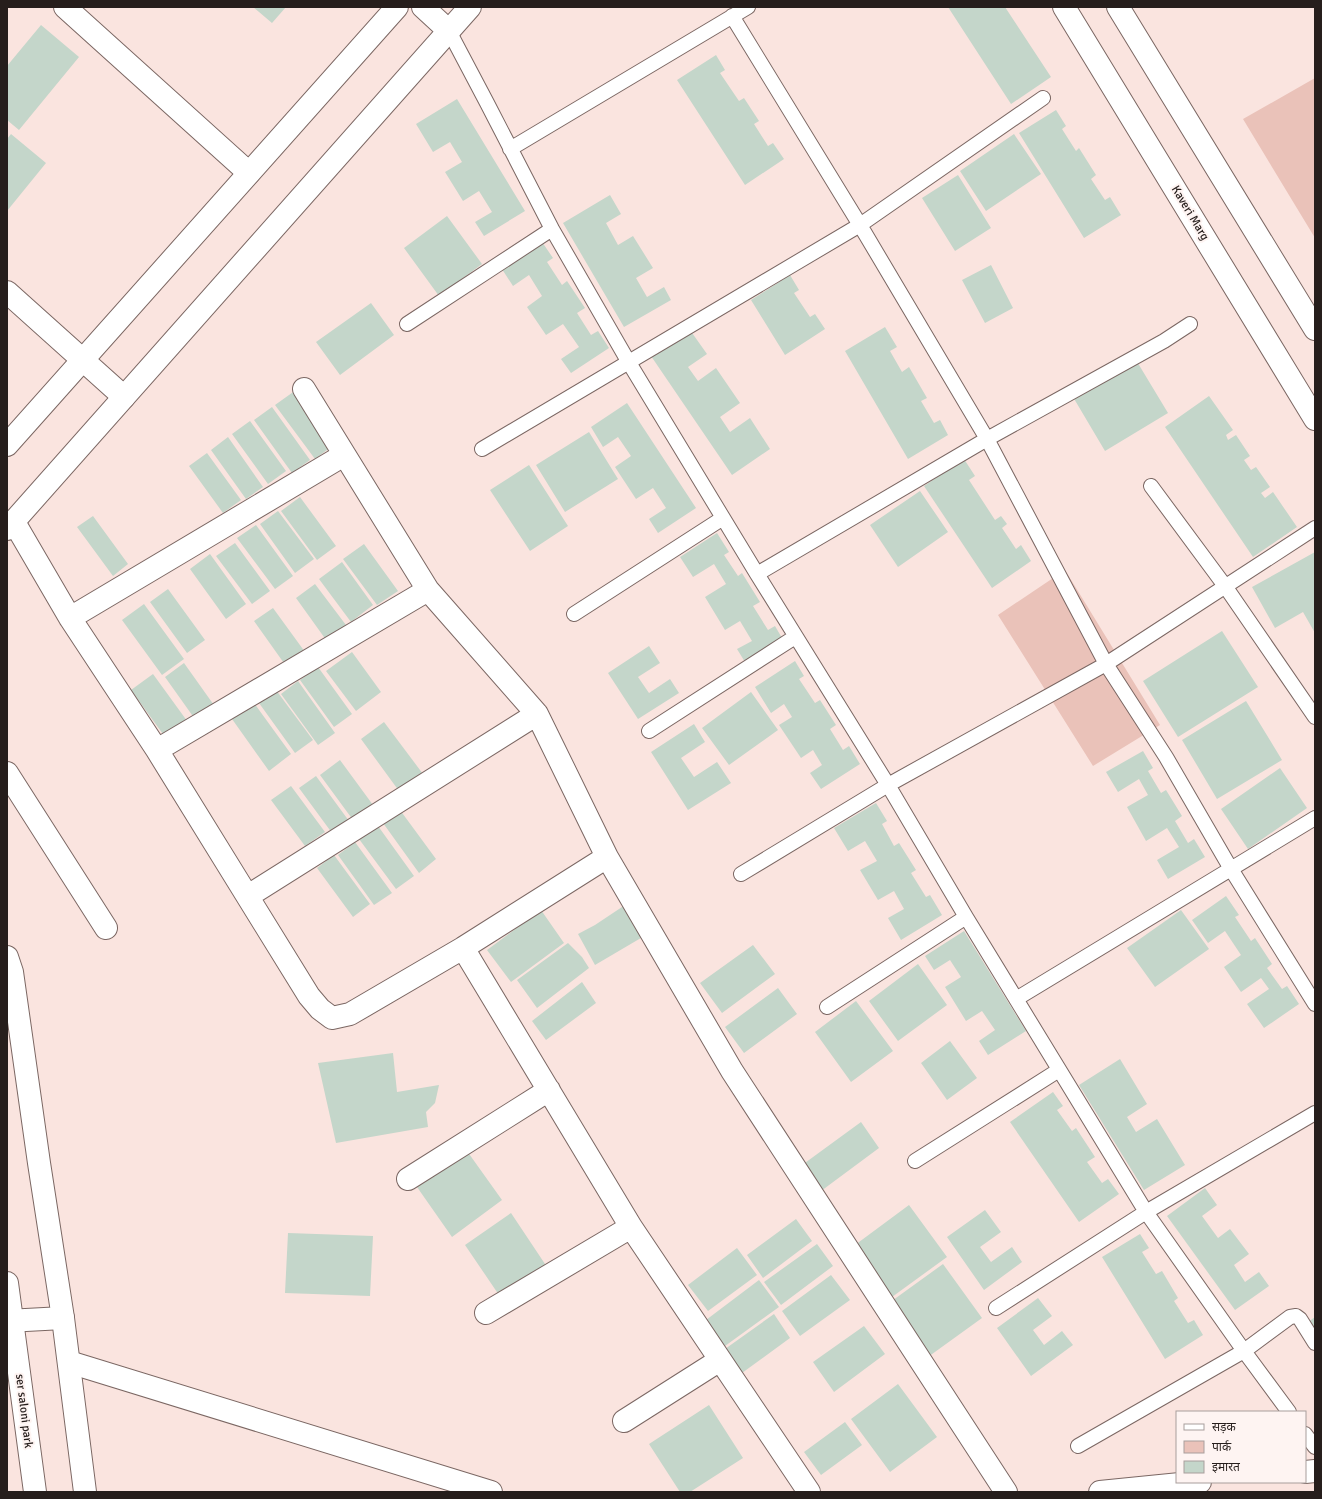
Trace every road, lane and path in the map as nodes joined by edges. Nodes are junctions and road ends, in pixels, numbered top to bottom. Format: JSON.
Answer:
{"nodes":[{"id":1,"x":65,"y":7,"type":"edge"},
{"id":2,"x":397,"y":7,"type":"edge"},
{"id":3,"x":423,"y":7,"type":"edge"},
{"id":4,"x":470,"y":7,"type":"edge"},
{"id":5,"x":748,"y":7,"type":"edge"},
{"id":6,"x":1064,"y":7,"type":"edge"},
{"id":7,"x":1118,"y":7,"type":"edge"},
{"id":8,"x":732,"y":16,"type":"junction"},
{"id":9,"x":449,"y":31,"type":"junction"},
{"id":10,"x":1043,"y":98,"type":"dead end"},
{"id":11,"x":510,"y":149,"type":"junction"},
{"id":12,"x":249,"y":173,"type":"junction"},
{"id":13,"x":860,"y":225,"type":"junction"},
{"id":14,"x":552,"y":229,"type":"junction"},
{"id":15,"x":7,"y":292,"type":"edge"},
{"id":16,"x":407,"y":324,"type":"dead end"},
{"id":17,"x":1190,"y":324,"type":"dead end"},
{"id":18,"x":1315,"y":328,"type":"edge"},
{"id":19,"x":83,"y":360,"type":"junction"},
{"id":20,"x":628,"y":362,"type":"junction"},
{"id":21,"x":304,"y":389,"type":"dead end"},
{"id":22,"x":124,"y":397,"type":"junction"},
{"id":23,"x":1315,"y":418,"type":"edge"},
{"id":24,"x":987,"y":439,"type":"junction"},
{"id":25,"x":7,"y":445,"type":"edge"},
{"id":26,"x":482,"y":449,"type":"dead end"},
{"id":27,"x":344,"y":455,"type":"junction"},
{"id":28,"x":1151,"y":486,"type":"dead end"},
{"id":29,"x":723,"y":518,"type":"junction"},
{"id":30,"x":10,"y":525,"type":"edge"},
{"id":31,"x":1315,"y":528,"type":"edge"},
{"id":32,"x":757,"y":574,"type":"junction"},
{"id":33,"x":1226,"y":586,"type":"junction"},
{"id":34,"x":428,"y":590,"type":"junction"},
{"id":35,"x":574,"y":614,"type":"dead end"},
{"id":36,"x":70,"y":618,"type":"junction"},
{"id":37,"x":796,"y":637,"type":"junction"},
{"id":38,"x":1106,"y":664,"type":"junction"},
{"id":39,"x":537,"y":714,"type":"junction"},
{"id":40,"x":1315,"y":717,"type":"edge"},
{"id":41,"x":649,"y":731,"type":"dead end"},
{"id":42,"x":157,"y":750,"type":"junction"},
{"id":43,"x":7,"y":773,"type":"edge"},
{"id":44,"x":888,"y":785,"type":"junction"},
{"id":45,"x":1315,"y":818,"type":"edge"},
{"id":46,"x":607,"y":857,"type":"junction"},
{"id":47,"x":1231,"y":869,"type":"junction"},
{"id":48,"x":741,"y":874,"type":"dead end"},
{"id":49,"x":248,"y":896,"type":"junction"},
{"id":50,"x":966,"y":917,"type":"junction"},
{"id":51,"x":106,"y":928,"type":"dead end"},
{"id":52,"x":463,"y":948,"type":"junction"},
{"id":53,"x":7,"y":957,"type":"edge"},
{"id":54,"x":1016,"y":999,"type":"junction"},
{"id":55,"x":1315,"y":1004,"type":"edge"},
{"id":56,"x":827,"y":1007,"type":"dead end"},
{"id":57,"x":1059,"y":1070,"type":"junction"},
{"id":58,"x":549,"y":1090,"type":"junction"},
{"id":59,"x":1315,"y":1113,"type":"edge"},
{"id":60,"x":915,"y":1161,"type":"dead end"},
{"id":61,"x":408,"y":1179,"type":"dead end"},
{"id":62,"x":1146,"y":1212,"type":"junction"},
{"id":63,"x":631,"y":1227,"type":"junction"},
{"id":64,"x":7,"y":1283,"type":"edge"},
{"id":65,"x":996,"y":1308,"type":"dead end"},
{"id":66,"x":486,"y":1312,"type":"dead end"},
{"id":67,"x":63,"y":1318,"type":"junction"},
{"id":68,"x":10,"y":1321,"type":"edge"},
{"id":69,"x":1315,"y":1343,"type":"edge"},
{"id":70,"x":1244,"y":1351,"type":"junction"},
{"id":71,"x":720,"y":1360,"type":"junction"},
{"id":72,"x":69,"y":1362,"type":"junction"},
{"id":73,"x":1288,"y":1411,"type":"edge"},
{"id":74,"x":624,"y":1421,"type":"dead end"},
{"id":75,"x":1306,"y":1435,"type":"edge"},
{"id":76,"x":1078,"y":1446,"type":"dead end"},
{"id":77,"x":1315,"y":1447,"type":"edge"},
{"id":78,"x":1190,"y":1483,"type":"edge"},
{"id":79,"x":35,"y":1492,"type":"edge"},
{"id":80,"x":85,"y":1492,"type":"edge"},
{"id":81,"x":491,"y":1492,"type":"edge"},
{"id":82,"x":809,"y":1492,"type":"edge"},
{"id":83,"x":1006,"y":1492,"type":"edge"},
{"id":84,"x":1100,"y":1492,"type":"edge"}],
"edges":[{"from":1,"to":12,"type":"street"},
{"from":2,"to":12,"type":"street"},
{"from":3,"to":9,"type":"street"},
{"from":4,"to":9,"type":"street"},
{"from":5,"to":8,"type":"lane"},
{"from":6,"to":23,"type":"street","name":"Kaveri Marg"},
{"from":7,"to":18,"type":"street"},
{"from":8,"to":11,"type":"lane"},
{"from":8,"to":13,"type":"lane"},
{"from":9,"to":11,"type":"lane"},
{"from":9,"to":22,"type":"street"},
{"from":10,"to":13,"type":"lane"},
{"from":11,"to":14,"type":"lane"},
{"from":12,"to":19,"type":"street"},
{"from":13,"to":20,"type":"lane"},
{"from":13,"to":24,"type":"lane"},
{"from":14,"to":16,"type":"lane"},
{"from":14,"to":20,"type":"lane"},
{"from":15,"to":19,"type":"street"},
{"from":17,"to":24,"type":"lane"},
{"from":19,"to":22,"type":"street"},
{"from":19,"to":25,"type":"street"},
{"from":20,"to":26,"type":"lane"},
{"from":20,"to":29,"type":"lane"},
{"from":21,"to":27,"type":"street"},
{"from":22,"to":30,"type":"street"},
{"from":24,"to":32,"type":"lane"},
{"from":24,"to":38,"type":"lane"},
{"from":27,"to":34,"type":"street"},
{"from":27,"to":36,"type":"street"},
{"from":28,"to":33,"type":"lane"},
{"from":29,"to":32,"type":"lane"},
{"from":29,"to":35,"type":"lane"},
{"from":30,"to":36,"type":"street"},
{"from":31,"to":33,"type":"lane"},
{"from":32,"to":37,"type":"lane"},
{"from":33,"to":38,"type":"lane"},
{"from":33,"to":40,"type":"lane"},
{"from":34,"to":39,"type":"street"},
{"from":34,"to":42,"type":"street"},
{"from":36,"to":42,"type":"street"},
{"from":37,"to":41,"type":"lane"},
{"from":37,"to":44,"type":"lane"},
{"from":38,"to":44,"type":"lane"},
{"from":38,"to":47,"type":"lane"},
{"from":39,"to":46,"type":"street"},
{"from":39,"to":49,"type":"street"},
{"from":42,"to":49,"type":"street"},
{"from":43,"to":51,"type":"street"},
{"from":44,"to":48,"type":"lane"},
{"from":44,"to":50,"type":"lane"},
{"from":45,"to":47,"type":"lane"},
{"from":46,"to":52,"type":"street"},
{"from":46,"to":83,"type":"street"},
{"from":47,"to":54,"type":"lane"},
{"from":47,"to":55,"type":"lane"},
{"from":49,"to":52,"type":"street"},
{"from":50,"to":54,"type":"lane"},
{"from":50,"to":56,"type":"lane"},
{"from":52,"to":58,"type":"street"},
{"from":53,"to":67,"type":"street"},
{"from":54,"to":57,"type":"lane"},
{"from":57,"to":60,"type":"lane"},
{"from":57,"to":62,"type":"lane"},
{"from":58,"to":61,"type":"street"},
{"from":58,"to":63,"type":"street"},
{"from":59,"to":62,"type":"lane"},
{"from":62,"to":65,"type":"lane"},
{"from":62,"to":70,"type":"lane"},
{"from":63,"to":66,"type":"street"},
{"from":63,"to":71,"type":"street"},
{"from":64,"to":68,"type":"street","name":"ser saloni park"},
{"from":67,"to":68,"type":"street"},
{"from":67,"to":72,"type":"street"},
{"from":68,"to":79,"type":"street","name":"ser saloni park"},
{"from":69,"to":70,"type":"lane"},
{"from":70,"to":73,"type":"lane"},
{"from":70,"to":76,"type":"lane"},
{"from":71,"to":74,"type":"street"},
{"from":71,"to":82,"type":"street"},
{"from":72,"to":80,"type":"street"},
{"from":72,"to":81,"type":"street"},
{"from":75,"to":77,"type":"lane"},
{"from":78,"to":84,"type":"street"}]}
